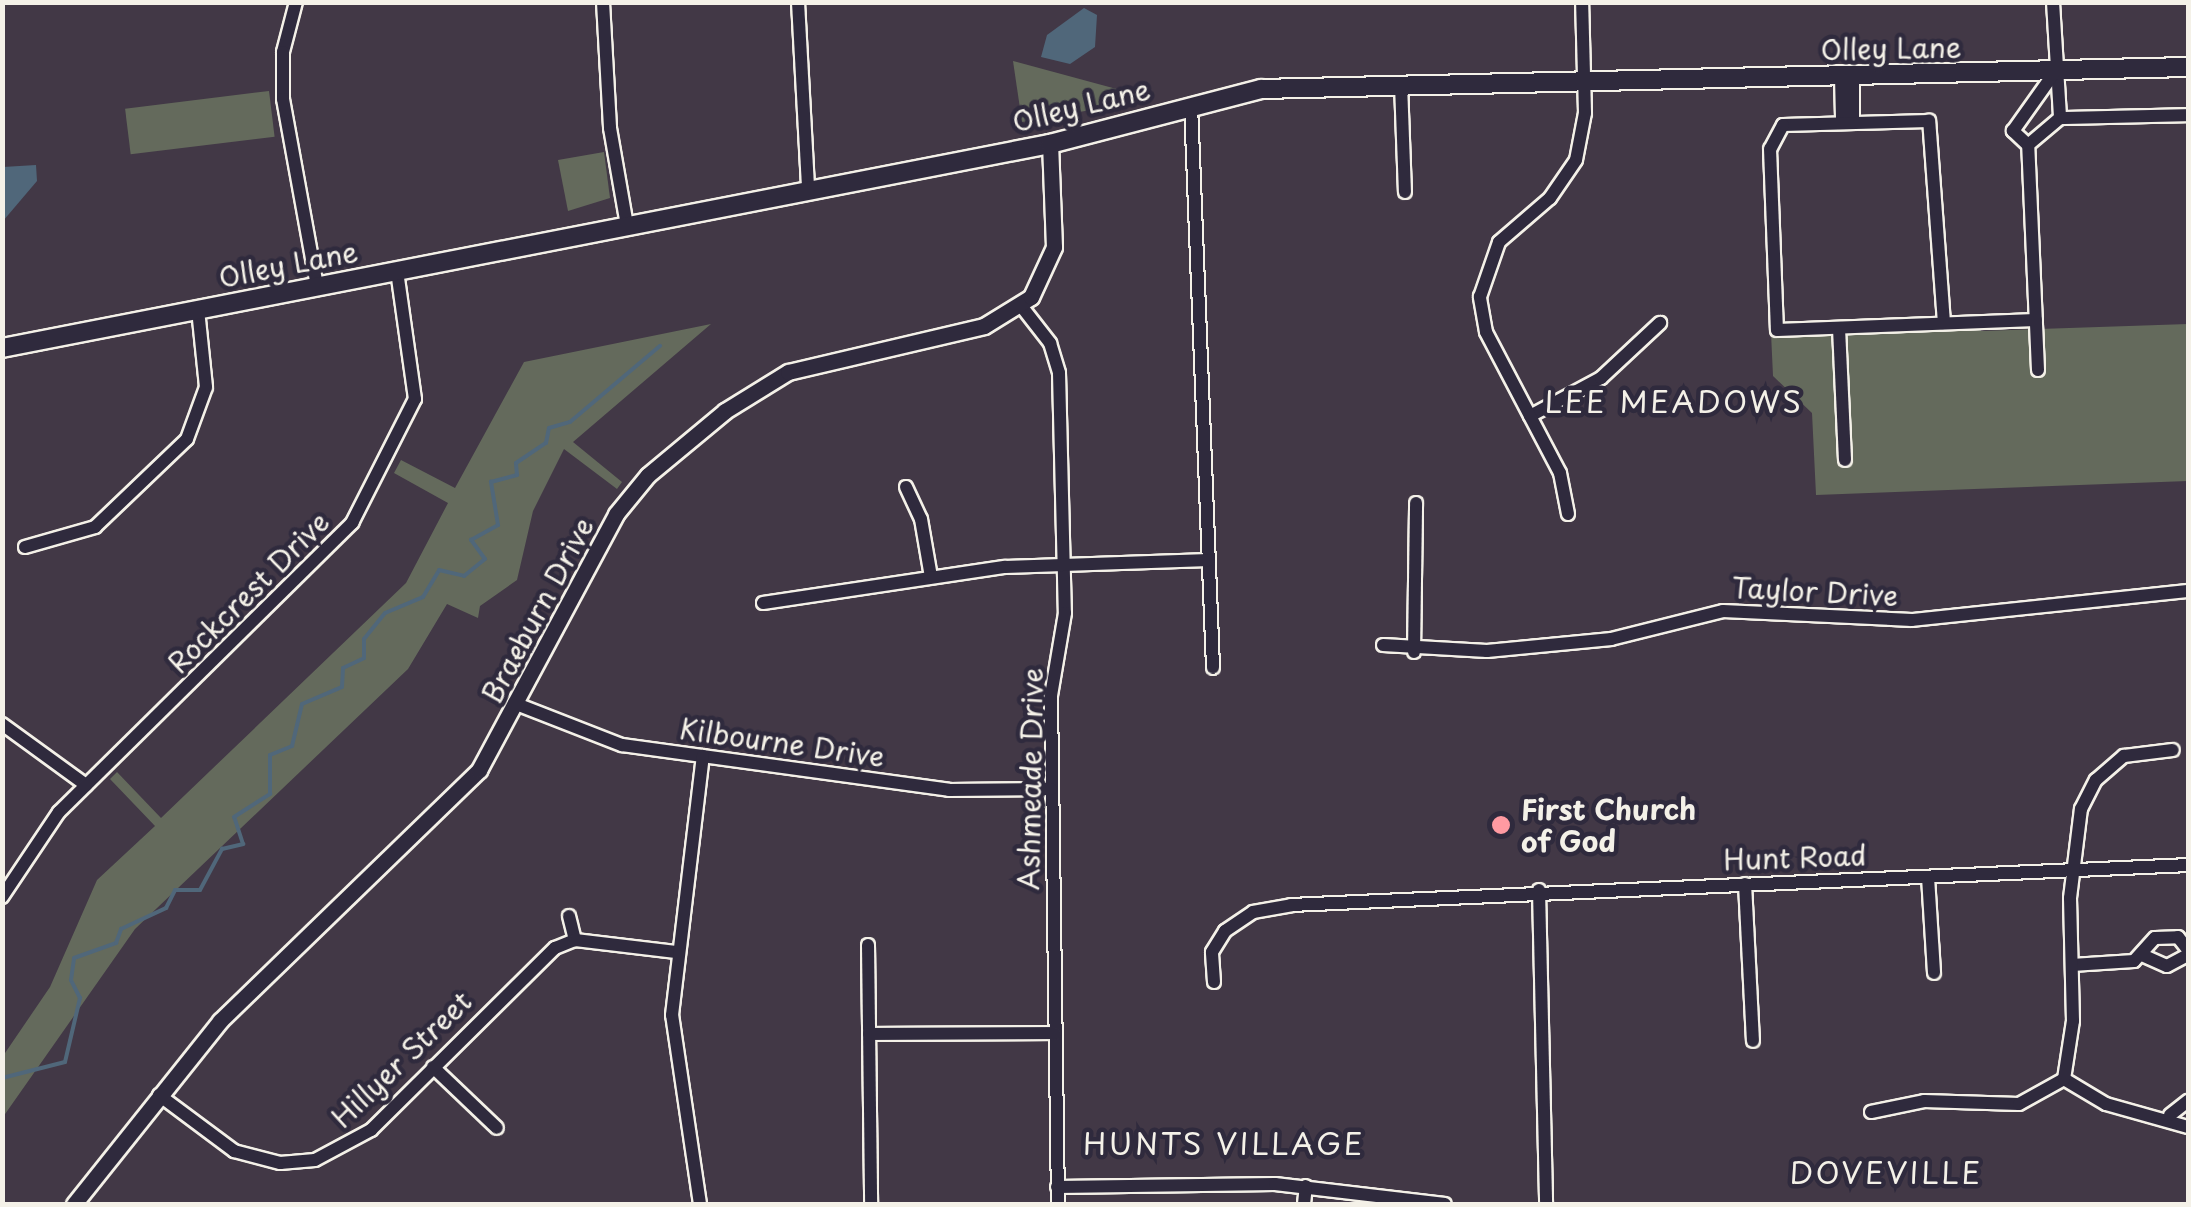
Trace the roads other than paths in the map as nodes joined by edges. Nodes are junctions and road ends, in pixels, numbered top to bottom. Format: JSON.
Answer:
{"nodes":[{"id":1,"x":296,"y":2,"type":"edge"},
{"id":2,"x":603,"y":2,"type":"edge"},
{"id":3,"x":798,"y":2,"type":"edge"},
{"id":4,"x":1582,"y":2,"type":"edge"},
{"id":5,"x":2053,"y":2,"type":"edge"},
{"id":6,"x":2188,"y":67,"type":"edge"},
{"id":7,"x":2054,"y":72,"type":"junction"},
{"id":8,"x":1847,"y":76,"type":"junction"},
{"id":9,"x":1584,"y":83,"type":"junction"},
{"id":10,"x":1401,"y":84,"type":"junction"},
{"id":11,"x":1191,"y":105,"type":"junction"},
{"id":12,"x":2188,"y":115,"type":"edge"},
{"id":13,"x":1847,"y":118,"type":"junction"},
{"id":14,"x":2060,"y":118,"type":"junction"},
{"id":15,"x":1050,"y":144,"type":"junction"},
{"id":16,"x":2028,"y":145,"type":"junction"},
{"id":17,"x":808,"y":189,"type":"junction"},
{"id":18,"x":1406,"y":192,"type":"dead end"},
{"id":19,"x":627,"y":225,"type":"junction"},
{"id":20,"x":397,"y":271,"type":"junction"},
{"id":21,"x":317,"y":286,"type":"junction"},
{"id":22,"x":1022,"y":306,"type":"junction"},
{"id":23,"x":198,"y":310,"type":"junction"},
{"id":24,"x":2036,"y":320,"type":"junction"},
{"id":25,"x":1944,"y":323,"type":"junction"},
{"id":26,"x":1660,"y":324,"type":"dead end"},
{"id":27,"x":1838,"y":328,"type":"junction"},
{"id":28,"x":2,"y":348,"type":"edge"},
{"id":29,"x":2038,"y":370,"type":"dead end"},
{"id":30,"x":1530,"y":416,"type":"junction"},
{"id":31,"x":1845,"y":460,"type":"dead end"},
{"id":32,"x":906,"y":487,"type":"dead end"},
{"id":33,"x":1416,"y":503,"type":"dead end"},
{"id":34,"x":1568,"y":514,"type":"dead end"},
{"id":35,"x":25,"y":547,"type":"dead end"},
{"id":36,"x":1209,"y":560,"type":"junction"},
{"id":37,"x":1065,"y":564,"type":"junction"},
{"id":38,"x":931,"y":576,"type":"junction"},
{"id":39,"x":2188,"y":591,"type":"edge"},
{"id":40,"x":763,"y":603,"type":"dead end"},
{"id":41,"x":1383,"y":645,"type":"dead end"},
{"id":42,"x":1414,"y":652,"type":"junction"},
{"id":43,"x":1212,"y":668,"type":"dead end"},
{"id":44,"x":514,"y":702,"type":"junction"},
{"id":45,"x":2,"y":724,"type":"edge"},
{"id":46,"x":2173,"y":750,"type":"dead end"},
{"id":47,"x":704,"y":756,"type":"junction"},
{"id":48,"x":86,"y":786,"type":"junction"},
{"id":49,"x":1051,"y":789,"type":"junction"},
{"id":50,"x":2188,"y":865,"type":"edge"},
{"id":51,"x":2074,"y":872,"type":"junction"},
{"id":52,"x":1928,"y":877,"type":"junction"},
{"id":53,"x":6,"y":878,"type":"edge"},
{"id":54,"x":1745,"y":884,"type":"junction"},
{"id":55,"x":1539,"y":890,"type":"junction"},
{"id":56,"x":2,"y":896,"type":"edge"},
{"id":57,"x":569,"y":916,"type":"dead end"},
{"id":58,"x":575,"y":940,"type":"junction"},
{"id":59,"x":868,"y":945,"type":"dead end"},
{"id":60,"x":676,"y":952,"type":"junction"},
{"id":61,"x":2188,"y":952,"type":"edge"},
{"id":62,"x":2142,"y":955,"type":"junction"},
{"id":63,"x":2072,"y":965,"type":"junction"},
{"id":64,"x":1934,"y":974,"type":"dead end"},
{"id":65,"x":1214,"y":982,"type":"dead end"},
{"id":66,"x":1055,"y":1033,"type":"junction"},
{"id":67,"x":869,"y":1034,"type":"junction"},
{"id":68,"x":1753,"y":1041,"type":"dead end"},
{"id":69,"x":433,"y":1067,"type":"junction"},
{"id":70,"x":2064,"y":1079,"type":"junction"},
{"id":71,"x":159,"y":1095,"type":"junction"},
{"id":72,"x":2188,"y":1101,"type":"edge"},
{"id":73,"x":1871,"y":1112,"type":"dead end"},
{"id":74,"x":2170,"y":1115,"type":"junction"},
{"id":75,"x":2188,"y":1126,"type":"edge"},
{"id":76,"x":497,"y":1128,"type":"dead end"},
{"id":77,"x":1058,"y":1186,"type":"junction"},
{"id":78,"x":1306,"y":1186,"type":"junction"},
{"id":79,"x":74,"y":1204,"type":"edge"},
{"id":80,"x":700,"y":1204,"type":"edge"},
{"id":81,"x":871,"y":1204,"type":"edge"},
{"id":82,"x":1058,"y":1204,"type":"edge"},
{"id":83,"x":1304,"y":1204,"type":"edge"},
{"id":84,"x":1445,"y":1204,"type":"edge"},
{"id":85,"x":1546,"y":1204,"type":"edge"}],
"edges":[{"from":1,"to":21,"type":"street"},
{"from":2,"to":19,"type":"street"},
{"from":3,"to":17,"type":"street"},
{"from":4,"to":9,"type":"street"},
{"from":5,"to":7,"type":"street"},
{"from":6,"to":7,"type":"main road","name":"Olley Lane"},
{"from":7,"to":8,"type":"main road","name":"Olley Lane"},
{"from":7,"to":14,"type":"street"},
{"from":7,"to":16,"type":"street"},
{"from":8,"to":9,"type":"main road","name":"Olley Lane"},
{"from":8,"to":13,"type":"street"},
{"from":9,"to":10,"type":"main road","name":"Olley Lane"},
{"from":9,"to":30,"type":"street"},
{"from":10,"to":11,"type":"main road","name":"Olley Lane"},
{"from":10,"to":18,"type":"street"},
{"from":11,"to":15,"type":"main road","name":"Olley Lane"},
{"from":11,"to":36,"type":"street"},
{"from":12,"to":14,"type":"street"},
{"from":13,"to":25,"type":"street"},
{"from":13,"to":27,"type":"street"},
{"from":14,"to":16,"type":"street"},
{"from":15,"to":17,"type":"main road","name":"Olley Lane"},
{"from":15,"to":22,"type":"street"},
{"from":16,"to":24,"type":"street"},
{"from":17,"to":19,"type":"main road","name":"Olley Lane"},
{"from":19,"to":20,"type":"main road","name":"Olley Lane"},
{"from":20,"to":21,"type":"main road","name":"Olley Lane"},
{"from":20,"to":48,"type":"street","name":"Rockcrest Drive"},
{"from":21,"to":23,"type":"main road","name":"Olley Lane"},
{"from":22,"to":37,"type":"street","name":"Ashmeade Drive"},
{"from":22,"to":44,"type":"street","name":"Braeburn Drive"},
{"from":23,"to":28,"type":"main road","name":"Olley Lane"},
{"from":23,"to":35,"type":"street"},
{"from":24,"to":25,"type":"street"},
{"from":24,"to":29,"type":"street"},
{"from":25,"to":27,"type":"street"},
{"from":26,"to":30,"type":"street"},
{"from":27,"to":31,"type":"street"},
{"from":30,"to":34,"type":"street"},
{"from":32,"to":38,"type":"street"},
{"from":33,"to":42,"type":"street"},
{"from":36,"to":37,"type":"street"},
{"from":36,"to":43,"type":"street"},
{"from":37,"to":38,"type":"street"},
{"from":37,"to":49,"type":"street","name":"Ashmeade Drive"},
{"from":38,"to":40,"type":"street"},
{"from":39,"to":42,"type":"street","name":"Taylor Drive"},
{"from":41,"to":42,"type":"street","name":"Taylor Drive"},
{"from":44,"to":47,"type":"street","name":"Kilbourne Drive"},
{"from":44,"to":71,"type":"street","name":"Braeburn Drive"},
{"from":45,"to":48,"type":"street"},
{"from":46,"to":51,"type":"street"},
{"from":47,"to":49,"type":"street","name":"Kilbourne Drive"},
{"from":47,"to":60,"type":"street"},
{"from":48,"to":53,"type":"street","name":"Rockcrest Drive"},
{"from":49,"to":66,"type":"street","name":"Ashmeade Drive"},
{"from":50,"to":51,"type":"street","name":"Hunt Road"},
{"from":51,"to":52,"type":"street","name":"Hunt Road"},
{"from":51,"to":63,"type":"street"},
{"from":52,"to":54,"type":"street","name":"Hunt Road"},
{"from":52,"to":64,"type":"street"},
{"from":53,"to":56,"type":"street","name":"Rockcrest Drive"},
{"from":54,"to":55,"type":"street","name":"Hunt Road"},
{"from":54,"to":68,"type":"street"},
{"from":55,"to":65,"type":"street","name":"Hunt Road"},
{"from":55,"to":85,"type":"street"},
{"from":57,"to":58,"type":"street"},
{"from":58,"to":60,"type":"street"},
{"from":58,"to":69,"type":"street","name":"Hillyer Street"},
{"from":59,"to":67,"type":"street"},
{"from":60,"to":80,"type":"street"},
{"from":61,"to":62,"type":"street"},
{"from":61,"to":62,"type":"street"},
{"from":62,"to":63,"type":"street"},
{"from":63,"to":70,"type":"street"},
{"from":66,"to":67,"type":"street"},
{"from":66,"to":77,"type":"street","name":"Ashmeade Drive"},
{"from":67,"to":81,"type":"street"},
{"from":69,"to":71,"type":"street","name":"Hillyer Street"},
{"from":69,"to":76,"type":"street"},
{"from":70,"to":73,"type":"street"},
{"from":70,"to":74,"type":"street"},
{"from":71,"to":79,"type":"street","name":"Braeburn Drive"},
{"from":72,"to":74,"type":"street"},
{"from":74,"to":75,"type":"street"},
{"from":77,"to":78,"type":"street"},
{"from":77,"to":82,"type":"street","name":"Ashmeade Drive"},
{"from":78,"to":83,"type":"street"},
{"from":78,"to":84,"type":"street"}]}
